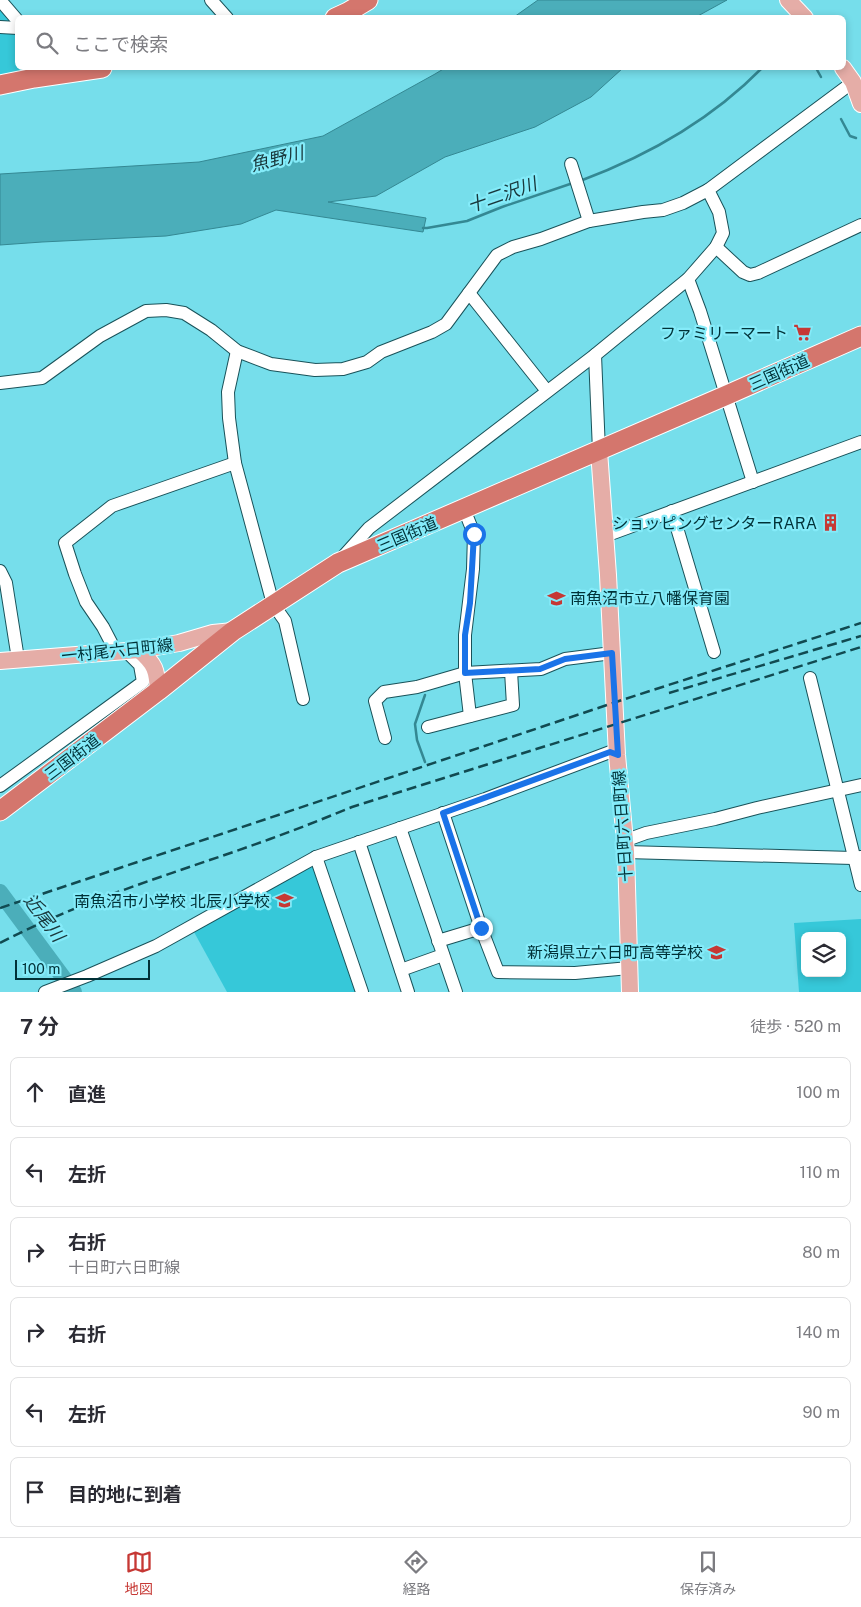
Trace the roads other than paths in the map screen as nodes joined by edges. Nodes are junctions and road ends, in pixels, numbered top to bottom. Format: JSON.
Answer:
{"nodes":[{"id":1,"x":0,"y":0,"type":"edge"},
{"id":2,"x":212,"y":0,"type":"edge"},
{"id":3,"x":368,"y":0,"type":"edge"},
{"id":4,"x":789,"y":1,"type":"edge"},
{"id":5,"x":224,"y":15,"type":"edge"},
{"id":6,"x":342,"y":15,"type":"edge"},
{"id":7,"x":803,"y":15,"type":"edge"},
{"id":8,"x":15,"y":18,"type":"edge"},
{"id":9,"x":0,"y":27,"type":"edge"},
{"id":10,"x":15,"y":28,"type":"edge"},
{"id":11,"x":74,"y":70,"type":"edge"},
{"id":12,"x":846,"y":70,"type":"edge"},
{"id":13,"x":33,"y":73,"type":"edge"},
{"id":14,"x":857,"y":79,"type":"edge"},
{"id":15,"x":0,"y":85,"type":"edge"},
{"id":16,"x":861,"y":104,"type":"edge"},
{"id":17,"x":573,"y":168,"type":"dead end"},
{"id":18,"x":708,"y":190,"type":"junction"},
{"id":19,"x":589,"y":221,"type":"junction"},
{"id":20,"x":861,"y":225,"type":"edge"},
{"id":21,"x":716,"y":247,"type":"junction"},
{"id":22,"x":688,"y":280,"type":"junction"},
{"id":23,"x":469,"y":293,"type":"junction"},
{"id":24,"x":861,"y":336,"type":"edge"},
{"id":25,"x":237,"y":351,"type":"junction"},
{"id":26,"x":595,"y":355,"type":"junction"},
{"id":27,"x":0,"y":383,"type":"edge"},
{"id":28,"x":547,"y":391,"type":"junction"},
{"id":29,"x":727,"y":395,"type":"junction"},
{"id":30,"x":861,"y":442,"type":"edge"},
{"id":31,"x":599,"y":451,"type":"junction"},
{"id":32,"x":235,"y":463,"type":"junction"},
{"id":33,"x":752,"y":482,"type":"junction"},
{"id":34,"x":464,"y":509,"type":"junction"},
{"id":35,"x":672,"y":511,"type":"junction"},
{"id":36,"x":604,"y":536,"type":"junction"},
{"id":37,"x":338,"y":563,"type":"junction"},
{"id":38,"x":0,"y":572,"type":"edge"},
{"id":39,"x":273,"y":604,"type":"junction"},
{"id":40,"x":233,"y":631,"type":"junction"},
{"id":41,"x":127,"y":651,"type":"junction"},
{"id":42,"x":714,"y":652,"type":"dead end"},
{"id":43,"x":612,"y":653,"type":"junction"},
{"id":44,"x":18,"y":659,"type":"junction"},
{"id":45,"x":0,"y":661,"type":"edge"},
{"id":46,"x":511,"y":671,"type":"junction"},
{"id":47,"x":465,"y":673,"type":"junction"},
{"id":48,"x":810,"y":678,"type":"dead end"},
{"id":49,"x":158,"y":691,"type":"junction"},
{"id":50,"x":303,"y":699,"type":"dead end"},
{"id":51,"x":470,"y":716,"type":"junction"},
{"id":52,"x":428,"y":727,"type":"dead end"},
{"id":53,"x":385,"y":738,"type":"dead end"},
{"id":54,"x":618,"y":755,"type":"junction"},
{"id":55,"x":861,"y":785,"type":"edge"},
{"id":56,"x":0,"y":786,"type":"edge"},
{"id":57,"x":838,"y":791,"type":"junction"},
{"id":58,"x":0,"y":812,"type":"edge"},
{"id":59,"x":443,"y":813,"type":"junction"},
{"id":60,"x":400,"y":828,"type":"junction"},
{"id":61,"x":358,"y":842,"type":"junction"},
{"id":62,"x":625,"y":846,"type":"junction"},
{"id":63,"x":316,"y":857,"type":"junction"},
{"id":64,"x":857,"y":857,"type":"edge"},
{"id":65,"x":861,"y":886,"type":"edge"},
{"id":66,"x":481,"y":928,"type":"junction"},
{"id":67,"x":438,"y":941,"type":"junction"},
{"id":68,"x":443,"y":955,"type":"junction"},
{"id":69,"x":629,"y":968,"type":"junction"},
{"id":70,"x":401,"y":970,"type":"junction"},
{"id":71,"x":49,"y":991,"type":"edge"},
{"id":72,"x":362,"y":992,"type":"edge"},
{"id":73,"x":408,"y":992,"type":"edge"},
{"id":74,"x":456,"y":992,"type":"edge"},
{"id":75,"x":630,"y":992,"type":"edge"}],
"edges":[{"from":1,"to":8,"type":"street"},
{"from":2,"to":5,"type":"street"},
{"from":3,"to":6,"type":"highway"},
{"from":4,"to":7,"type":"main road"},
{"from":9,"to":10,"type":"street"},
{"from":11,"to":13,"type":"highway"},
{"from":12,"to":14,"type":"main road"},
{"from":13,"to":15,"type":"highway"},
{"from":14,"to":16,"type":"main road"},
{"from":14,"to":18,"type":"street"},
{"from":17,"to":19,"type":"street"},
{"from":18,"to":19,"type":"street"},
{"from":18,"to":21,"type":"street"},
{"from":19,"to":23,"type":"street"},
{"from":20,"to":21,"type":"street"},
{"from":21,"to":22,"type":"street"},
{"from":22,"to":26,"type":"street"},
{"from":22,"to":29,"type":"street"},
{"from":23,"to":25,"type":"street"},
{"from":23,"to":28,"type":"street"},
{"from":24,"to":29,"type":"highway","name":"三国街道"},
{"from":25,"to":27,"type":"street"},
{"from":25,"to":32,"type":"street"},
{"from":26,"to":28,"type":"street"},
{"from":26,"to":31,"type":"street"},
{"from":28,"to":37,"type":"street"},
{"from":29,"to":31,"type":"highway","name":"三国街道"},
{"from":29,"to":33,"type":"street"},
{"from":30,"to":33,"type":"street"},
{"from":31,"to":34,"type":"highway","name":"三国街道"},
{"from":31,"to":36,"type":"main road","name":"十日町六日町線"},
{"from":32,"to":39,"type":"street"},
{"from":32,"to":41,"type":"street"},
{"from":33,"to":35,"type":"street"},
{"from":34,"to":37,"type":"highway","name":"三国街道"},
{"from":34,"to":47,"type":"street"},
{"from":35,"to":36,"type":"street"},
{"from":35,"to":42,"type":"street"},
{"from":36,"to":43,"type":"main road","name":"十日町六日町線"},
{"from":37,"to":39,"type":"highway","name":"三国街道"},
{"from":38,"to":44,"type":"street"},
{"from":39,"to":40,"type":"highway","name":"三国街道"},
{"from":39,"to":50,"type":"street"},
{"from":40,"to":41,"type":"main road","name":"一村尾六日町線"},
{"from":40,"to":49,"type":"highway","name":"三国街道"},
{"from":41,"to":44,"type":"main road","name":"一村尾六日町線"},
{"from":41,"to":49,"type":"main road"},
{"from":41,"to":56,"type":"street"},
{"from":43,"to":46,"type":"street"},
{"from":43,"to":54,"type":"main road","name":"十日町六日町線"},
{"from":44,"to":45,"type":"main road","name":"一村尾六日町線"},
{"from":46,"to":47,"type":"street"},
{"from":46,"to":51,"type":"street"},
{"from":47,"to":51,"type":"street"},
{"from":47,"to":53,"type":"street"},
{"from":48,"to":57,"type":"street"},
{"from":49,"to":58,"type":"highway","name":"三国街道"},
{"from":51,"to":52,"type":"street"},
{"from":54,"to":59,"type":"street"},
{"from":54,"to":62,"type":"main road","name":"十日町六日町線"},
{"from":55,"to":57,"type":"street"},
{"from":57,"to":62,"type":"street"},
{"from":57,"to":64,"type":"street"},
{"from":59,"to":60,"type":"street"},
{"from":59,"to":66,"type":"street"},
{"from":60,"to":61,"type":"street"},
{"from":60,"to":67,"type":"street"},
{"from":61,"to":63,"type":"street"},
{"from":61,"to":70,"type":"street"},
{"from":62,"to":64,"type":"street"},
{"from":62,"to":69,"type":"main road","name":"十日町六日町線"},
{"from":63,"to":71,"type":"street"},
{"from":63,"to":72,"type":"street"},
{"from":64,"to":65,"type":"street"},
{"from":66,"to":67,"type":"street"},
{"from":66,"to":69,"type":"street"},
{"from":67,"to":68,"type":"street"},
{"from":68,"to":70,"type":"street"},
{"from":68,"to":74,"type":"street"},
{"from":69,"to":75,"type":"main road","name":"十日町六日町線"},
{"from":70,"to":73,"type":"street"}]}
